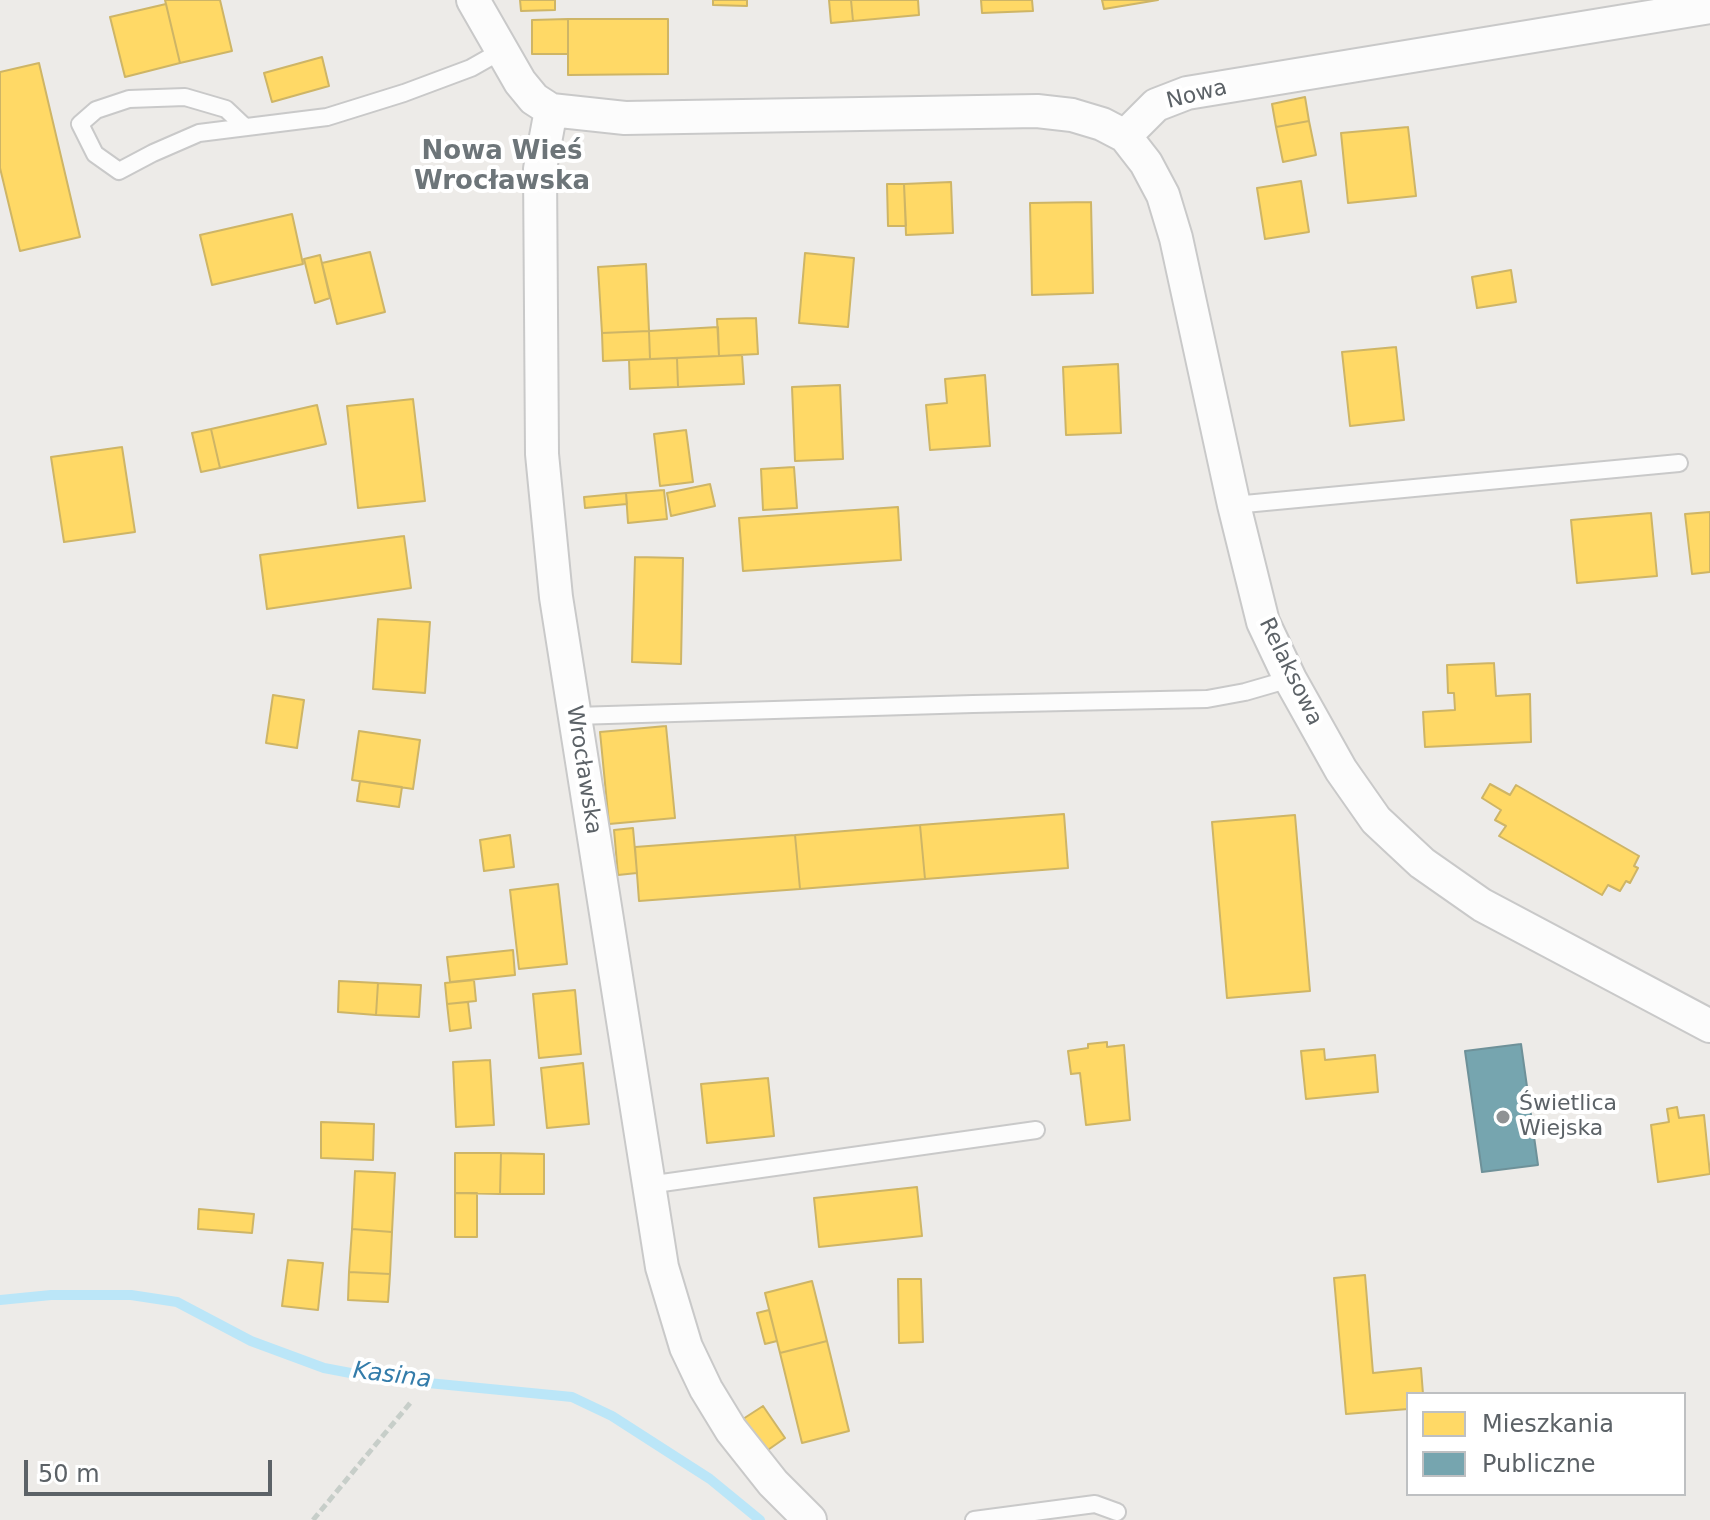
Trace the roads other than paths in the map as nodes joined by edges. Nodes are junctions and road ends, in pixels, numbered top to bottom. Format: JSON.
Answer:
{"nodes":[{"id":1,"x":473,"y":0,"type":"edge"},
{"id":2,"x":1710,"y":7,"type":"edge"},
{"id":3,"x":501,"y":51,"type":"junction"},
{"id":4,"x":551,"y":110,"type":"junction"},
{"id":5,"x":245,"y":127,"type":"junction"},
{"id":6,"x":1125,"y":136,"type":"junction"},
{"id":7,"x":1679,"y":463,"type":"dead end"},
{"id":8,"x":1234,"y":505,"type":"junction"},
{"id":9,"x":1290,"y":679,"type":"junction"},
{"id":10,"x":575,"y":716,"type":"junction"},
{"id":11,"x":1710,"y":1026,"type":"edge"},
{"id":12,"x":1036,"y":1130,"type":"dead end"},
{"id":13,"x":648,"y":1185,"type":"junction"},
{"id":14,"x":1117,"y":1512,"type":"dead end"},
{"id":15,"x":810,"y":1520,"type":"edge"},
{"id":16,"x":974,"y":1520,"type":"edge"}],
"edges":[{"from":1,"to":3,"type":"street"},
{"from":2,"to":6,"type":"street","name":"Nowa"},
{"from":3,"to":4,"type":"street"},
{"from":3,"to":5,"type":"lane"},
{"from":4,"to":6,"type":"street"},
{"from":4,"to":10,"type":"street","name":"Wrocławska"},
{"from":5,"to":5,"type":"lane"},
{"from":6,"to":8,"type":"street","name":"Relaksowa"},
{"from":7,"to":8,"type":"lane"},
{"from":8,"to":9,"type":"street","name":"Relaksowa"},
{"from":9,"to":10,"type":"lane"},
{"from":9,"to":11,"type":"street","name":"Relaksowa"},
{"from":10,"to":13,"type":"street","name":"Wrocławska"},
{"from":12,"to":13,"type":"lane"},
{"from":13,"to":15,"type":"street","name":"Wrocławska"},
{"from":14,"to":16,"type":"lane"}]}
